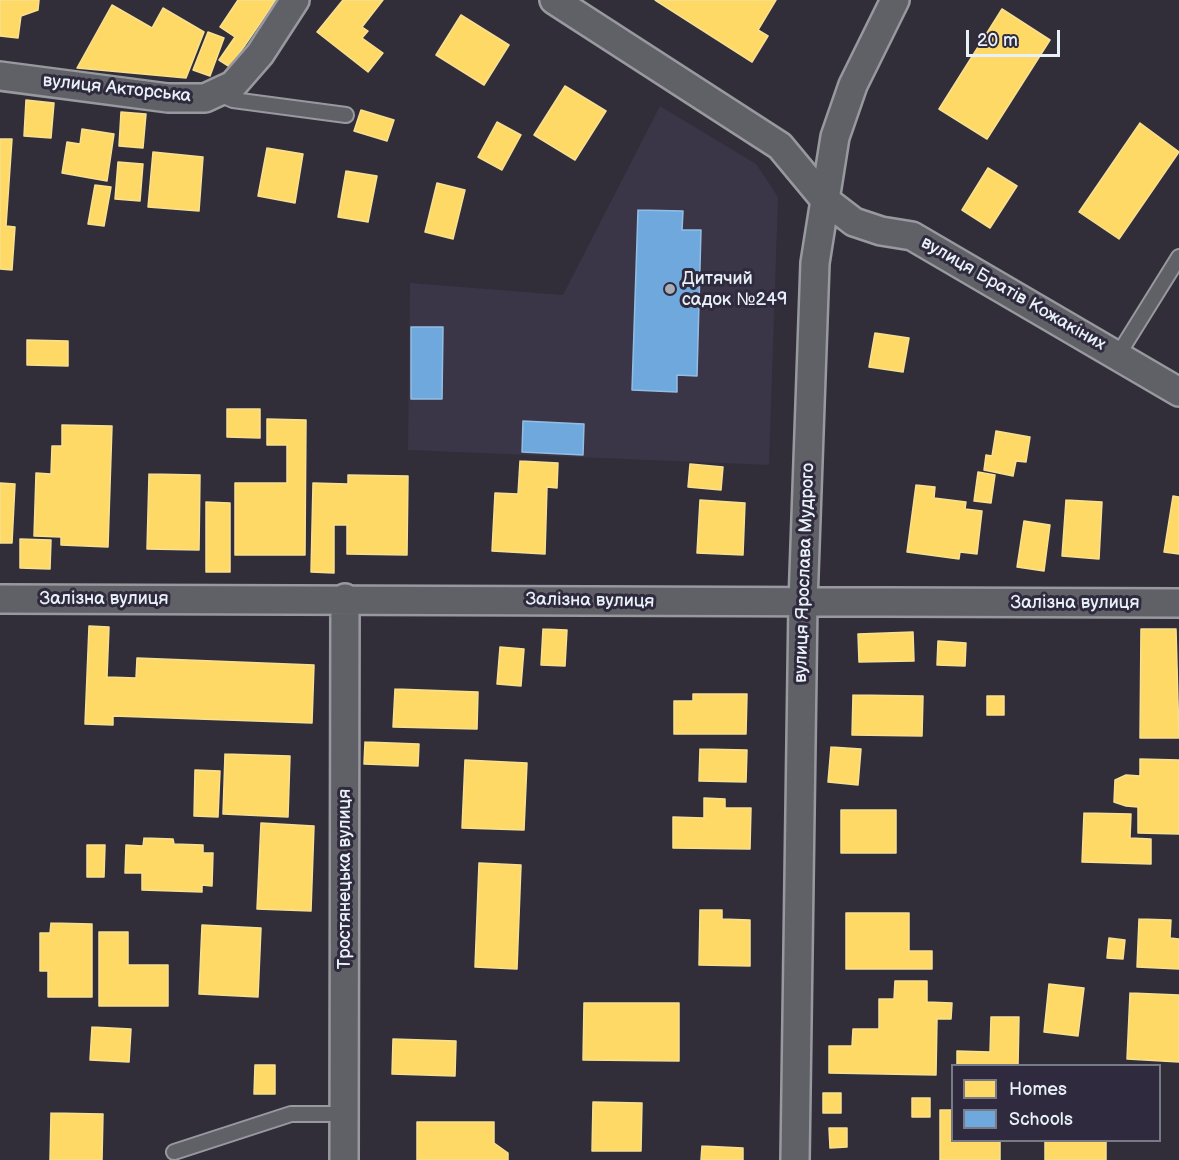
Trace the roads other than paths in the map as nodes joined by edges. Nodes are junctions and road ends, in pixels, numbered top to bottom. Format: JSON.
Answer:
{"nodes":[{"id":1,"x":295,"y":0,"type":"edge"},
{"id":2,"x":554,"y":0,"type":"edge"},
{"id":3,"x":896,"y":0,"type":"edge"},
{"id":4,"x":0,"y":76,"type":"edge"},
{"id":5,"x":217,"y":93,"type":"junction"},
{"id":6,"x":346,"y":115,"type":"dead end"},
{"id":7,"x":824,"y":200,"type":"junction"},
{"id":8,"x":1179,"y":257,"type":"edge"},
{"id":9,"x":1118,"y":355,"type":"junction"},
{"id":10,"x":1179,"y":392,"type":"edge"},
{"id":11,"x":345,"y":598,"type":"junction"},
{"id":12,"x":0,"y":600,"type":"edge"},
{"id":13,"x":802,"y":603,"type":"junction"},
{"id":14,"x":1179,"y":603,"type":"edge"},
{"id":15,"x":344,"y":1114,"type":"junction"},
{"id":16,"x":174,"y":1152,"type":"dead end"},
{"id":17,"x":344,"y":1160,"type":"edge"},
{"id":18,"x":795,"y":1160,"type":"edge"}],
"edges":[{"from":1,"to":5,"type":"street","name":"вулиця Акторська"},
{"from":2,"to":7,"type":"street","name":"вулиця Братів Кожакіних"},
{"from":3,"to":7,"type":"street","name":"вулиця Ярослава Мудрого"},
{"from":4,"to":5,"type":"street","name":"вулиця Акторська"},
{"from":5,"to":6,"type":"lane"},
{"from":7,"to":9,"type":"street","name":"вулиця Братів Кожакіних"},
{"from":7,"to":13,"type":"street","name":"вулиця Ярослава Мудрого"},
{"from":8,"to":9,"type":"lane"},
{"from":9,"to":10,"type":"street","name":"вулиця Братів Кожакіних"},
{"from":11,"to":12,"type":"street","name":"Залізна вулиця"},
{"from":11,"to":13,"type":"street","name":"Залізна вулиця"},
{"from":11,"to":15,"type":"street","name":"Тростянецька вулиця"},
{"from":13,"to":14,"type":"street","name":"Залізна вулиця"},
{"from":13,"to":18,"type":"street","name":"вулиця Ярослава Мудрого"},
{"from":15,"to":16,"type":"lane"},
{"from":15,"to":17,"type":"street","name":"Тростянецька вулиця"}]}
